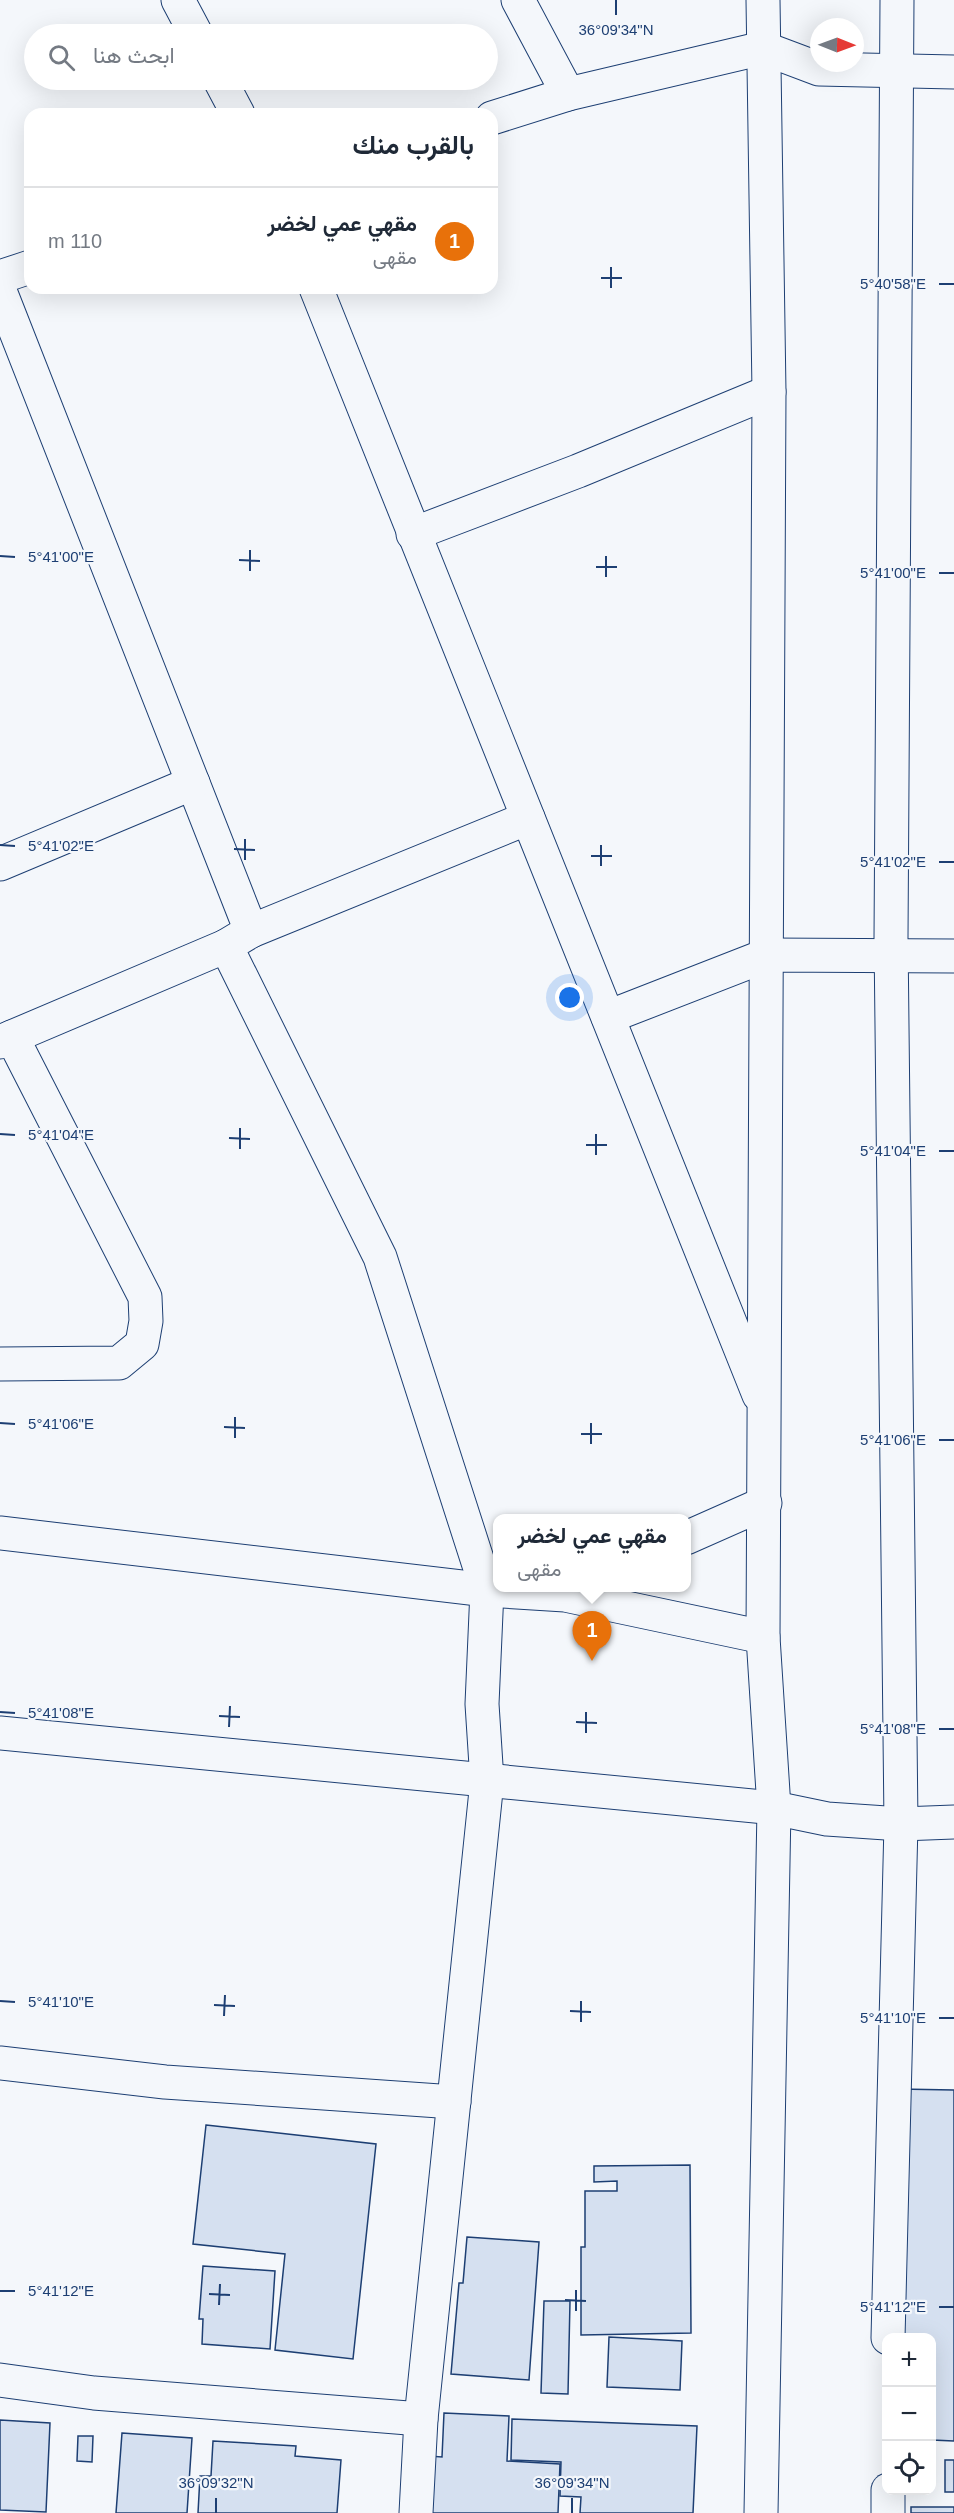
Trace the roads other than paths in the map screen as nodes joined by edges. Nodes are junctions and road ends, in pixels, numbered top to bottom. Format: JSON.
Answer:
{"nodes":[{"id":1,"x":178,"y":0,"type":"edge"},
{"id":2,"x":518,"y":0,"type":"edge"},
{"id":3,"x":763,"y":0,"type":"edge"},
{"id":4,"x":897,"y":0,"type":"edge"},
{"id":5,"x":191,"y":24,"type":"edge"},
{"id":6,"x":763,"y":48,"type":"junction"},
{"id":7,"x":897,"y":70,"type":"junction"},
{"id":8,"x":954,"y":72,"type":"edge"},
{"id":9,"x":225,"y":90,"type":"edge"},
{"id":10,"x":568,"y":94,"type":"junction"},
{"id":11,"x":235,"y":108,"type":"edge"},
{"id":12,"x":498,"y":116,"type":"edge"},
{"id":13,"x":24,"y":269,"type":"edge"},
{"id":14,"x":0,"y":276,"type":"edge"},
{"id":15,"x":0,"y":291,"type":"edge"},
{"id":16,"x":318,"y":294,"type":"edge"},
{"id":17,"x":769,"y":392,"type":"junction"},
{"id":18,"x":413,"y":534,"type":"junction"},
{"id":19,"x":193,"y":783,"type":"junction"},
{"id":20,"x":528,"y":818,"type":"junction"},
{"id":21,"x":0,"y":864,"type":"edge"},
{"id":22,"x":238,"y":938,"type":"junction"},
{"id":23,"x":767,"y":955,"type":"junction"},
{"id":24,"x":891,"y":955,"type":"junction"},
{"id":25,"x":954,"y":956,"type":"edge"},
{"id":26,"x":608,"y":1017,"type":"junction"},
{"id":27,"x":6,"y":1039,"type":"edge"},
{"id":28,"x":0,"y":1364,"type":"edge"},
{"id":29,"x":766,"y":1410,"type":"junction"},
{"id":30,"x":765,"y":1503,"type":"junction"},
{"id":31,"x":0,"y":1533,"type":"edge"},
{"id":32,"x":691,"y":1536,"type":"edge"},
{"id":33,"x":487,"y":1590,"type":"junction"},
{"id":34,"x":493,"y":1590,"type":"edge"},
{"id":35,"x":576,"y":1592,"type":"edge"},
{"id":36,"x":763,"y":1637,"type":"junction"},
{"id":37,"x":0,"y":1733,"type":"edge"},
{"id":38,"x":487,"y":1781,"type":"junction"},
{"id":39,"x":774,"y":1808,"type":"junction"},
{"id":40,"x":954,"y":1822,"type":"edge"},
{"id":41,"x":901,"y":1824,"type":"junction"},
{"id":42,"x":0,"y":2063,"type":"edge"},
{"id":43,"x":454,"y":2103,"type":"junction"},
{"id":44,"x":888,"y":2333,"type":"edge"},
{"id":45,"x":0,"y":2380,"type":"edge"},
{"id":46,"x":421,"y":2419,"type":"junction"},
{"id":47,"x":888,"y":2495,"type":"edge"},
{"id":48,"x":416,"y":2513,"type":"edge"},
{"id":49,"x":761,"y":2513,"type":"edge"},
{"id":50,"x":888,"y":2513,"type":"edge"}],
"edges":[{"from":1,"to":5,"type":"street"},
{"from":2,"to":10,"type":"street"},
{"from":3,"to":6,"type":"street"},
{"from":4,"to":7,"type":"street"},
{"from":6,"to":7,"type":"street"},
{"from":6,"to":10,"type":"street"},
{"from":6,"to":17,"type":"street"},
{"from":7,"to":8,"type":"street"},
{"from":7,"to":24,"type":"street"},
{"from":9,"to":11,"type":"street"},
{"from":10,"to":12,"type":"street"},
{"from":13,"to":14,"type":"street"},
{"from":15,"to":19,"type":"street"},
{"from":16,"to":18,"type":"street"},
{"from":17,"to":18,"type":"street"},
{"from":17,"to":23,"type":"street"},
{"from":18,"to":20,"type":"street"},
{"from":19,"to":21,"type":"street"},
{"from":19,"to":22,"type":"street"},
{"from":20,"to":22,"type":"street"},
{"from":20,"to":26,"type":"street"},
{"from":22,"to":27,"type":"street"},
{"from":22,"to":33,"type":"street"},
{"from":23,"to":24,"type":"street"},
{"from":23,"to":26,"type":"street"},
{"from":23,"to":29,"type":"street"},
{"from":24,"to":25,"type":"street"},
{"from":24,"to":41,"type":"street"},
{"from":26,"to":29,"type":"street"},
{"from":27,"to":28,"type":"street"},
{"from":29,"to":30,"type":"street"},
{"from":30,"to":32,"type":"street"},
{"from":30,"to":36,"type":"street"},
{"from":31,"to":33,"type":"street"},
{"from":33,"to":34,"type":"street"},
{"from":33,"to":38,"type":"street"},
{"from":35,"to":36,"type":"street"},
{"from":36,"to":39,"type":"street"},
{"from":37,"to":38,"type":"street"},
{"from":38,"to":39,"type":"street"},
{"from":38,"to":43,"type":"street"},
{"from":39,"to":41,"type":"street"},
{"from":39,"to":49,"type":"street"},
{"from":40,"to":41,"type":"street"},
{"from":41,"to":44,"type":"street"},
{"from":42,"to":43,"type":"street"},
{"from":43,"to":46,"type":"street"},
{"from":45,"to":46,"type":"street"},
{"from":46,"to":48,"type":"street"},
{"from":47,"to":50,"type":"street"}]}
